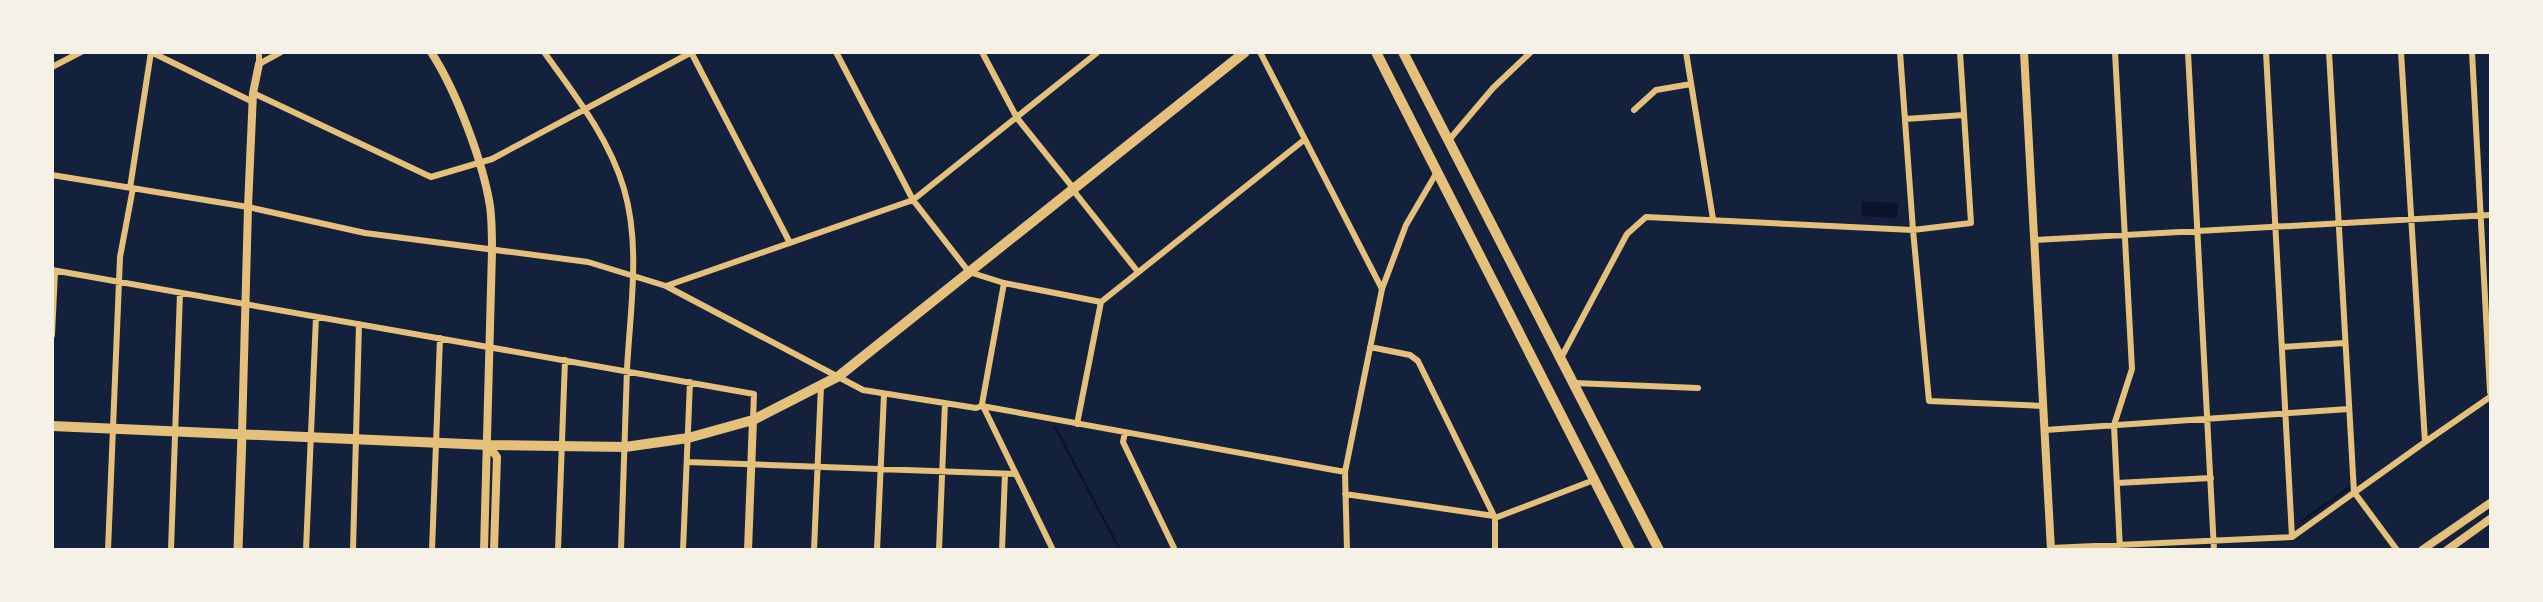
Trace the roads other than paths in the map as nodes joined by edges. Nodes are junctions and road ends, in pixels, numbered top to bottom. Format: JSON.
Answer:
{"nodes":[{"id":1,"x":81,"y":52,"type":"edge"},
{"id":2,"x":151,"y":52,"type":"edge"},
{"id":3,"x":259,"y":52,"type":"edge"},
{"id":4,"x":281,"y":52,"type":"edge"},
{"id":5,"x":430,"y":52,"type":"edge"},
{"id":6,"x":544,"y":52,"type":"edge"},
{"id":7,"x":836,"y":52,"type":"edge"},
{"id":8,"x":982,"y":52,"type":"edge"},
{"id":9,"x":1098,"y":52,"type":"edge"},
{"id":10,"x":1245,"y":52,"type":"edge"},
{"id":11,"x":1259,"y":52,"type":"edge"},
{"id":12,"x":1376,"y":52,"type":"edge"},
{"id":13,"x":1402,"y":52,"type":"edge"},
{"id":14,"x":1519,"y":52,"type":"edge"},
{"id":15,"x":1531,"y":52,"type":"edge"},
{"id":16,"x":1686,"y":52,"type":"edge"},
{"id":17,"x":1900,"y":52,"type":"edge"},
{"id":18,"x":1960,"y":52,"type":"edge"},
{"id":19,"x":2024,"y":52,"type":"edge"},
{"id":20,"x":2115,"y":52,"type":"edge"},
{"id":21,"x":2188,"y":52,"type":"edge"},
{"id":22,"x":2266,"y":52,"type":"edge"},
{"id":23,"x":2329,"y":52,"type":"edge"},
{"id":24,"x":2401,"y":52,"type":"edge"},
{"id":25,"x":2472,"y":52,"type":"edge"},
{"id":26,"x":692,"y":53,"type":"edge"},
{"id":27,"x":1523,"y":60,"type":"junction"},
{"id":28,"x":259,"y":64,"type":"junction"},
{"id":29,"x":53,"y":68,"type":"edge"},
{"id":30,"x":1691,"y":84,"type":"junction"},
{"id":31,"x":253,"y":93,"type":"junction"},
{"id":32,"x":253,"y":102,"type":"junction"},
{"id":33,"x":1634,"y":110,"type":"dead end"},
{"id":34,"x":586,"y":111,"type":"junction"},
{"id":35,"x":1964,"y":115,"type":"junction"},
{"id":36,"x":1017,"y":118,"type":"junction"},
{"id":37,"x":1905,"y":119,"type":"junction"},
{"id":38,"x":1304,"y":139,"type":"junction"},
{"id":39,"x":1449,"y":141,"type":"junction"},
{"id":40,"x":479,"y":163,"type":"junction"},
{"id":41,"x":1438,"y":171,"type":"junction"},
{"id":42,"x":52,"y":175,"type":"edge"},
{"id":43,"x":132,"y":188,"type":"junction"},
{"id":44,"x":1073,"y":190,"type":"junction"},
{"id":45,"x":914,"y":200,"type":"junction"},
{"id":46,"x":248,"y":207,"type":"junction"},
{"id":47,"x":2480,"y":215,"type":"junction"},
{"id":48,"x":2490,"y":215,"type":"edge"},
{"id":49,"x":1713,"y":219,"type":"junction"},
{"id":50,"x":2410,"y":219,"type":"junction"},
{"id":51,"x":2339,"y":223,"type":"junction"},
{"id":52,"x":2275,"y":226,"type":"junction"},
{"id":53,"x":1913,"y":230,"type":"junction"},
{"id":54,"x":2197,"y":231,"type":"junction"},
{"id":55,"x":2125,"y":235,"type":"junction"},
{"id":56,"x":2035,"y":240,"type":"junction"},
{"id":57,"x":790,"y":243,"type":"junction"},
{"id":58,"x":492,"y":251,"type":"junction"},
{"id":59,"x":54,"y":271,"type":"edge"},
{"id":60,"x":969,"y":272,"type":"junction"},
{"id":61,"x":1138,"y":272,"type":"junction"},
{"id":62,"x":632,"y":276,"type":"junction"},
{"id":63,"x":119,"y":281,"type":"junction"},
{"id":64,"x":1004,"y":283,"type":"junction"},
{"id":65,"x":666,"y":286,"type":"junction"},
{"id":66,"x":1382,"y":289,"type":"junction"},
{"id":67,"x":180,"y":293,"type":"junction"},
{"id":68,"x":1101,"y":302,"type":"junction"},
{"id":69,"x":247,"y":304,"type":"junction"},
{"id":70,"x":316,"y":317,"type":"junction"},
{"id":71,"x":359,"y":324,"type":"junction"},
{"id":72,"x":52,"y":335,"type":"edge"},
{"id":73,"x":440,"y":338,"type":"junction"},
{"id":74,"x":2345,"y":343,"type":"junction"},
{"id":75,"x":490,"y":347,"type":"junction"},
{"id":76,"x":1370,"y":347,"type":"junction"},
{"id":77,"x":2282,"y":347,"type":"junction"},
{"id":78,"x":1560,"y":359,"type":"junction"},
{"id":79,"x":565,"y":360,"type":"junction"},
{"id":80,"x":627,"y":371,"type":"junction"},
{"id":81,"x":839,"y":376,"type":"junction"},
{"id":82,"x":690,"y":382,"type":"junction"},
{"id":83,"x":1573,"y":383,"type":"junction"},
{"id":84,"x":821,"y":386,"type":"junction"},
{"id":85,"x":1698,"y":387,"type":"dead end"},
{"id":86,"x":2490,"y":392,"type":"edge"},
{"id":87,"x":884,"y":394,"type":"junction"},
{"id":88,"x":2490,"y":397,"type":"edge"},
{"id":89,"x":945,"y":403,"type":"junction"},
{"id":90,"x":982,"y":406,"type":"junction"},
{"id":91,"x":2043,"y":406,"type":"junction"},
{"id":92,"x":2349,"y":409,"type":"junction"},
{"id":93,"x":2285,"y":413,"type":"junction"},
{"id":94,"x":2208,"y":419,"type":"junction"},
{"id":95,"x":753,"y":420,"type":"junction"},
{"id":96,"x":1077,"y":424,"type":"junction"},
{"id":97,"x":2114,"y":425,"type":"junction"},
{"id":98,"x":52,"y":426,"type":"edge"},
{"id":99,"x":112,"y":428,"type":"junction"},
{"id":100,"x":2045,"y":430,"type":"junction"},
{"id":101,"x":175,"y":431,"type":"junction"},
{"id":102,"x":1125,"y":432,"type":"junction"},
{"id":103,"x":242,"y":434,"type":"junction"},
{"id":104,"x":310,"y":436,"type":"junction"},
{"id":105,"x":356,"y":439,"type":"junction"},
{"id":106,"x":688,"y":439,"type":"junction"},
{"id":107,"x":2425,"y":442,"type":"junction"},
{"id":108,"x":436,"y":443,"type":"junction"},
{"id":109,"x":488,"y":445,"type":"junction"},
{"id":110,"x":562,"y":447,"type":"junction"},
{"id":111,"x":625,"y":447,"type":"junction"},
{"id":112,"x":687,"y":462,"type":"junction"},
{"id":113,"x":751,"y":465,"type":"junction"},
{"id":114,"x":818,"y":467,"type":"junction"},
{"id":115,"x":881,"y":470,"type":"junction"},
{"id":116,"x":943,"y":472,"type":"junction"},
{"id":117,"x":1345,"y":472,"type":"junction"},
{"id":118,"x":1005,"y":474,"type":"junction"},
{"id":119,"x":1015,"y":474,"type":"junction"},
{"id":120,"x":2211,"y":478,"type":"junction"},
{"id":121,"x":1594,"y":480,"type":"junction"},
{"id":122,"x":2117,"y":483,"type":"junction"},
{"id":123,"x":2354,"y":492,"type":"junction"},
{"id":124,"x":1346,"y":494,"type":"junction"},
{"id":125,"x":2490,"y":503,"type":"edge"},
{"id":126,"x":1494,"y":517,"type":"junction"},
{"id":127,"x":2490,"y":519,"type":"edge"},
{"id":128,"x":2292,"y":537,"type":"junction"},
{"id":129,"x":2214,"y":541,"type":"junction"},
{"id":130,"x":2120,"y":547,"type":"edge"},
{"id":131,"x":2051,"y":549,"type":"edge"},
{"id":132,"x":108,"y":550,"type":"edge"},
{"id":133,"x":171,"y":550,"type":"edge"},
{"id":134,"x":238,"y":550,"type":"edge"},
{"id":135,"x":306,"y":550,"type":"edge"},
{"id":136,"x":353,"y":550,"type":"edge"},
{"id":137,"x":432,"y":550,"type":"edge"},
{"id":138,"x":484,"y":550,"type":"edge"},
{"id":139,"x":494,"y":550,"type":"edge"},
{"id":140,"x":558,"y":550,"type":"edge"},
{"id":141,"x":621,"y":550,"type":"edge"},
{"id":142,"x":683,"y":550,"type":"edge"},
{"id":143,"x":748,"y":550,"type":"edge"},
{"id":144,"x":814,"y":550,"type":"edge"},
{"id":145,"x":877,"y":550,"type":"edge"},
{"id":146,"x":939,"y":550,"type":"edge"},
{"id":147,"x":1002,"y":550,"type":"edge"},
{"id":148,"x":1053,"y":550,"type":"edge"},
{"id":149,"x":1175,"y":550,"type":"edge"},
{"id":150,"x":1347,"y":550,"type":"edge"},
{"id":151,"x":1495,"y":550,"type":"edge"},
{"id":152,"x":1630,"y":550,"type":"edge"},
{"id":153,"x":1659,"y":550,"type":"edge"},
{"id":154,"x":2214,"y":550,"type":"edge"},
{"id":155,"x":2397,"y":550,"type":"edge"},
{"id":156,"x":2423,"y":550,"type":"edge"},
{"id":157,"x":2447,"y":550,"type":"edge"}],
"edges":[{"from":1,"to":29,"type":"street"},
{"from":2,"to":32,"type":"street"},
{"from":2,"to":43,"type":"street"},
{"from":3,"to":28,"type":"street"},
{"from":4,"to":28,"type":"street"},
{"from":5,"to":40,"type":"street"},
{"from":6,"to":34,"type":"street"},
{"from":7,"to":45,"type":"street"},
{"from":8,"to":36,"type":"street"},
{"from":9,"to":36,"type":"street"},
{"from":10,"to":44,"type":"main road"},
{"from":11,"to":38,"type":"street"},
{"from":12,"to":41,"type":"highway"},
{"from":13,"to":39,"type":"highway"},
{"from":14,"to":27,"type":"street"},
{"from":15,"to":27,"type":"street"},
{"from":16,"to":30,"type":"street"},
{"from":17,"to":37,"type":"street"},
{"from":18,"to":35,"type":"street"},
{"from":19,"to":56,"type":"street"},
{"from":20,"to":55,"type":"street"},
{"from":21,"to":54,"type":"street"},
{"from":22,"to":52,"type":"street"},
{"from":23,"to":51,"type":"street"},
{"from":24,"to":50,"type":"street"},
{"from":25,"to":47,"type":"street"},
{"from":26,"to":34,"type":"street"},
{"from":26,"to":57,"type":"street"},
{"from":27,"to":39,"type":"street"},
{"from":28,"to":31,"type":"street"},
{"from":30,"to":33,"type":"street"},
{"from":30,"to":49,"type":"street"},
{"from":31,"to":32,"type":"street"},
{"from":31,"to":40,"type":"street"},
{"from":32,"to":46,"type":"street"},
{"from":34,"to":40,"type":"street"},
{"from":34,"to":62,"type":"street"},
{"from":35,"to":37,"type":"street"},
{"from":35,"to":53,"type":"street"},
{"from":36,"to":44,"type":"street"},
{"from":36,"to":45,"type":"street"},
{"from":37,"to":53,"type":"street"},
{"from":38,"to":61,"type":"street"},
{"from":38,"to":66,"type":"street"},
{"from":39,"to":78,"type":"highway"},
{"from":40,"to":58,"type":"street"},
{"from":41,"to":66,"type":"street"},
{"from":41,"to":121,"type":"highway"},
{"from":42,"to":43,"type":"street"},
{"from":43,"to":46,"type":"street"},
{"from":43,"to":63,"type":"street"},
{"from":44,"to":60,"type":"main road"},
{"from":44,"to":61,"type":"street"},
{"from":45,"to":57,"type":"street"},
{"from":45,"to":60,"type":"street"},
{"from":46,"to":58,"type":"street"},
{"from":46,"to":69,"type":"street"},
{"from":47,"to":48,"type":"street"},
{"from":47,"to":50,"type":"street"},
{"from":47,"to":86,"type":"street"},
{"from":49,"to":53,"type":"street"},
{"from":49,"to":78,"type":"street"},
{"from":50,"to":51,"type":"street"},
{"from":50,"to":107,"type":"street"},
{"from":51,"to":52,"type":"street"},
{"from":51,"to":74,"type":"street"},
{"from":52,"to":54,"type":"street"},
{"from":52,"to":77,"type":"street"},
{"from":53,"to":91,"type":"street"},
{"from":54,"to":55,"type":"street"},
{"from":54,"to":94,"type":"street"},
{"from":55,"to":56,"type":"street"},
{"from":55,"to":97,"type":"street"},
{"from":56,"to":91,"type":"street"},
{"from":57,"to":65,"type":"street"},
{"from":58,"to":62,"type":"street"},
{"from":58,"to":75,"type":"street"},
{"from":59,"to":63,"type":"street"},
{"from":59,"to":72,"type":"street"},
{"from":60,"to":64,"type":"street"},
{"from":60,"to":81,"type":"main road"},
{"from":61,"to":68,"type":"street"},
{"from":62,"to":65,"type":"street"},
{"from":62,"to":80,"type":"street"},
{"from":63,"to":67,"type":"street"},
{"from":63,"to":99,"type":"street"},
{"from":64,"to":68,"type":"street"},
{"from":64,"to":90,"type":"street"},
{"from":65,"to":81,"type":"street"},
{"from":66,"to":76,"type":"street"},
{"from":67,"to":69,"type":"street"},
{"from":67,"to":101,"type":"street"},
{"from":68,"to":96,"type":"street"},
{"from":69,"to":70,"type":"street"},
{"from":69,"to":103,"type":"street"},
{"from":70,"to":71,"type":"street"},
{"from":70,"to":104,"type":"street"},
{"from":71,"to":73,"type":"street"},
{"from":71,"to":105,"type":"street"},
{"from":73,"to":75,"type":"street"},
{"from":73,"to":108,"type":"street"},
{"from":74,"to":77,"type":"street"},
{"from":74,"to":92,"type":"street"},
{"from":75,"to":79,"type":"street"},
{"from":75,"to":109,"type":"street"},
{"from":76,"to":117,"type":"street"},
{"from":76,"to":126,"type":"street"},
{"from":77,"to":93,"type":"street"},
{"from":78,"to":83,"type":"highway"},
{"from":79,"to":80,"type":"street"},
{"from":79,"to":110,"type":"street"},
{"from":80,"to":82,"type":"street"},
{"from":80,"to":111,"type":"street"},
{"from":81,"to":84,"type":"main road"},
{"from":81,"to":87,"type":"street"},
{"from":82,"to":95,"type":"street"},
{"from":82,"to":106,"type":"street"},
{"from":83,"to":85,"type":"street"},
{"from":83,"to":153,"type":"highway"},
{"from":84,"to":95,"type":"main road"},
{"from":84,"to":114,"type":"street"},
{"from":87,"to":89,"type":"street"},
{"from":87,"to":115,"type":"street"},
{"from":88,"to":107,"type":"street"},
{"from":89,"to":90,"type":"street"},
{"from":89,"to":116,"type":"street"},
{"from":90,"to":96,"type":"street"},
{"from":90,"to":119,"type":"street"},
{"from":91,"to":100,"type":"street"},
{"from":92,"to":93,"type":"street"},
{"from":92,"to":123,"type":"street"},
{"from":93,"to":94,"type":"street"},
{"from":93,"to":128,"type":"street"},
{"from":94,"to":97,"type":"street"},
{"from":94,"to":120,"type":"street"},
{"from":95,"to":106,"type":"main road"},
{"from":95,"to":113,"type":"street"},
{"from":96,"to":102,"type":"street"},
{"from":97,"to":100,"type":"street"},
{"from":97,"to":122,"type":"street"},
{"from":98,"to":99,"type":"main road"},
{"from":99,"to":101,"type":"main road"},
{"from":99,"to":132,"type":"street"},
{"from":100,"to":131,"type":"street"},
{"from":101,"to":103,"type":"main road"},
{"from":101,"to":133,"type":"street"},
{"from":102,"to":117,"type":"street"},
{"from":102,"to":149,"type":"street"},
{"from":103,"to":104,"type":"main road"},
{"from":103,"to":134,"type":"main road"},
{"from":104,"to":105,"type":"main road"},
{"from":104,"to":135,"type":"street"},
{"from":105,"to":108,"type":"main road"},
{"from":105,"to":136,"type":"street"},
{"from":106,"to":111,"type":"main road"},
{"from":106,"to":112,"type":"street"},
{"from":107,"to":123,"type":"street"},
{"from":108,"to":109,"type":"main road"},
{"from":108,"to":137,"type":"street"},
{"from":109,"to":110,"type":"main road"},
{"from":109,"to":138,"type":"street"},
{"from":109,"to":139,"type":"street"},
{"from":110,"to":111,"type":"main road"},
{"from":110,"to":140,"type":"street"},
{"from":111,"to":141,"type":"street"},
{"from":112,"to":113,"type":"street"},
{"from":112,"to":142,"type":"street"},
{"from":113,"to":114,"type":"street"},
{"from":113,"to":143,"type":"street"},
{"from":114,"to":115,"type":"street"},
{"from":114,"to":144,"type":"street"},
{"from":115,"to":116,"type":"street"},
{"from":115,"to":145,"type":"street"},
{"from":116,"to":118,"type":"street"},
{"from":116,"to":146,"type":"street"},
{"from":117,"to":124,"type":"street"},
{"from":118,"to":119,"type":"street"},
{"from":118,"to":147,"type":"street"},
{"from":119,"to":148,"type":"street"},
{"from":120,"to":122,"type":"street"},
{"from":120,"to":129,"type":"street"},
{"from":121,"to":126,"type":"street"},
{"from":121,"to":152,"type":"highway"},
{"from":122,"to":130,"type":"street"},
{"from":123,"to":128,"type":"street"},
{"from":123,"to":155,"type":"street"},
{"from":124,"to":126,"type":"street"},
{"from":124,"to":150,"type":"street"},
{"from":125,"to":156,"type":"street"},
{"from":126,"to":151,"type":"street"},
{"from":127,"to":157,"type":"street"},
{"from":128,"to":129,"type":"street"},
{"from":129,"to":130,"type":"street"},
{"from":129,"to":154,"type":"street"},
{"from":130,"to":131,"type":"street"}]}
